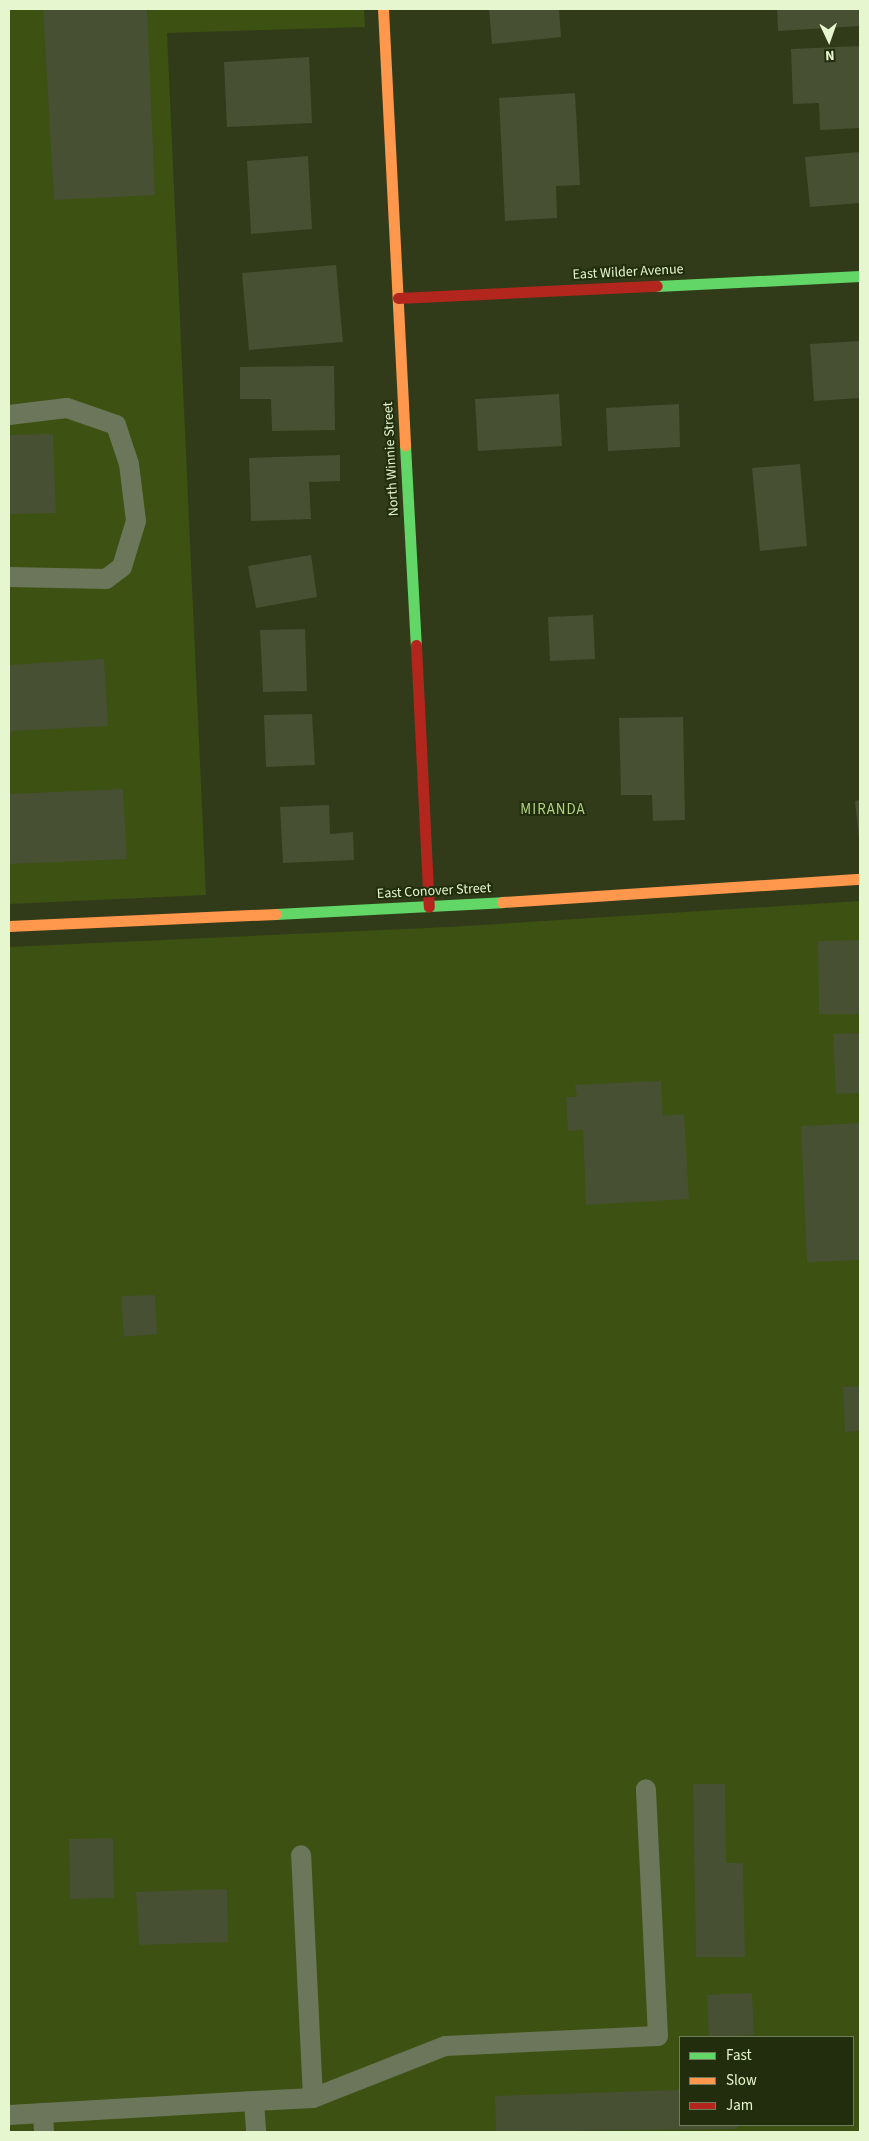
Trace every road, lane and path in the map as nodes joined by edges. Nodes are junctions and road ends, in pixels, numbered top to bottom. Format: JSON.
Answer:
{"nodes":[{"id":1,"x":383,"y":9,"type":"edge"},
{"id":2,"x":860,"y":276,"type":"edge"},
{"id":3,"x":398,"y":298,"type":"junction"},
{"id":4,"x":9,"y":415,"type":"edge"},
{"id":5,"x":9,"y":577,"type":"edge"},
{"id":6,"x":860,"y":879,"type":"edge"},
{"id":7,"x":429,"y":907,"type":"junction"},
{"id":8,"x":9,"y":926,"type":"edge"},
{"id":9,"x":646,"y":1790,"type":"dead end"},
{"id":10,"x":301,"y":1855,"type":"dead end"},
{"id":11,"x":313,"y":2098,"type":"junction"},
{"id":12,"x":254,"y":2101,"type":"junction"},
{"id":13,"x":9,"y":2115,"type":"edge"},
{"id":14,"x":44,"y":2122,"type":"edge"},
{"id":15,"x":256,"y":2132,"type":"edge"}],
"edges":[{"from":1,"to":3,"type":"street","name":"North Winnie Street"},
{"from":2,"to":3,"type":"street","name":"East Wilder Avenue"},
{"from":3,"to":7,"type":"street","name":"North Winnie Street"},
{"from":4,"to":5,"type":"lane"},
{"from":6,"to":7,"type":"street","name":"East Conover Street"},
{"from":7,"to":8,"type":"street","name":"East Conover Street"},
{"from":9,"to":11,"type":"lane"},
{"from":10,"to":11,"type":"lane"},
{"from":11,"to":12,"type":"lane"},
{"from":12,"to":14,"type":"lane"},
{"from":12,"to":15,"type":"lane"},
{"from":13,"to":14,"type":"lane"}]}
